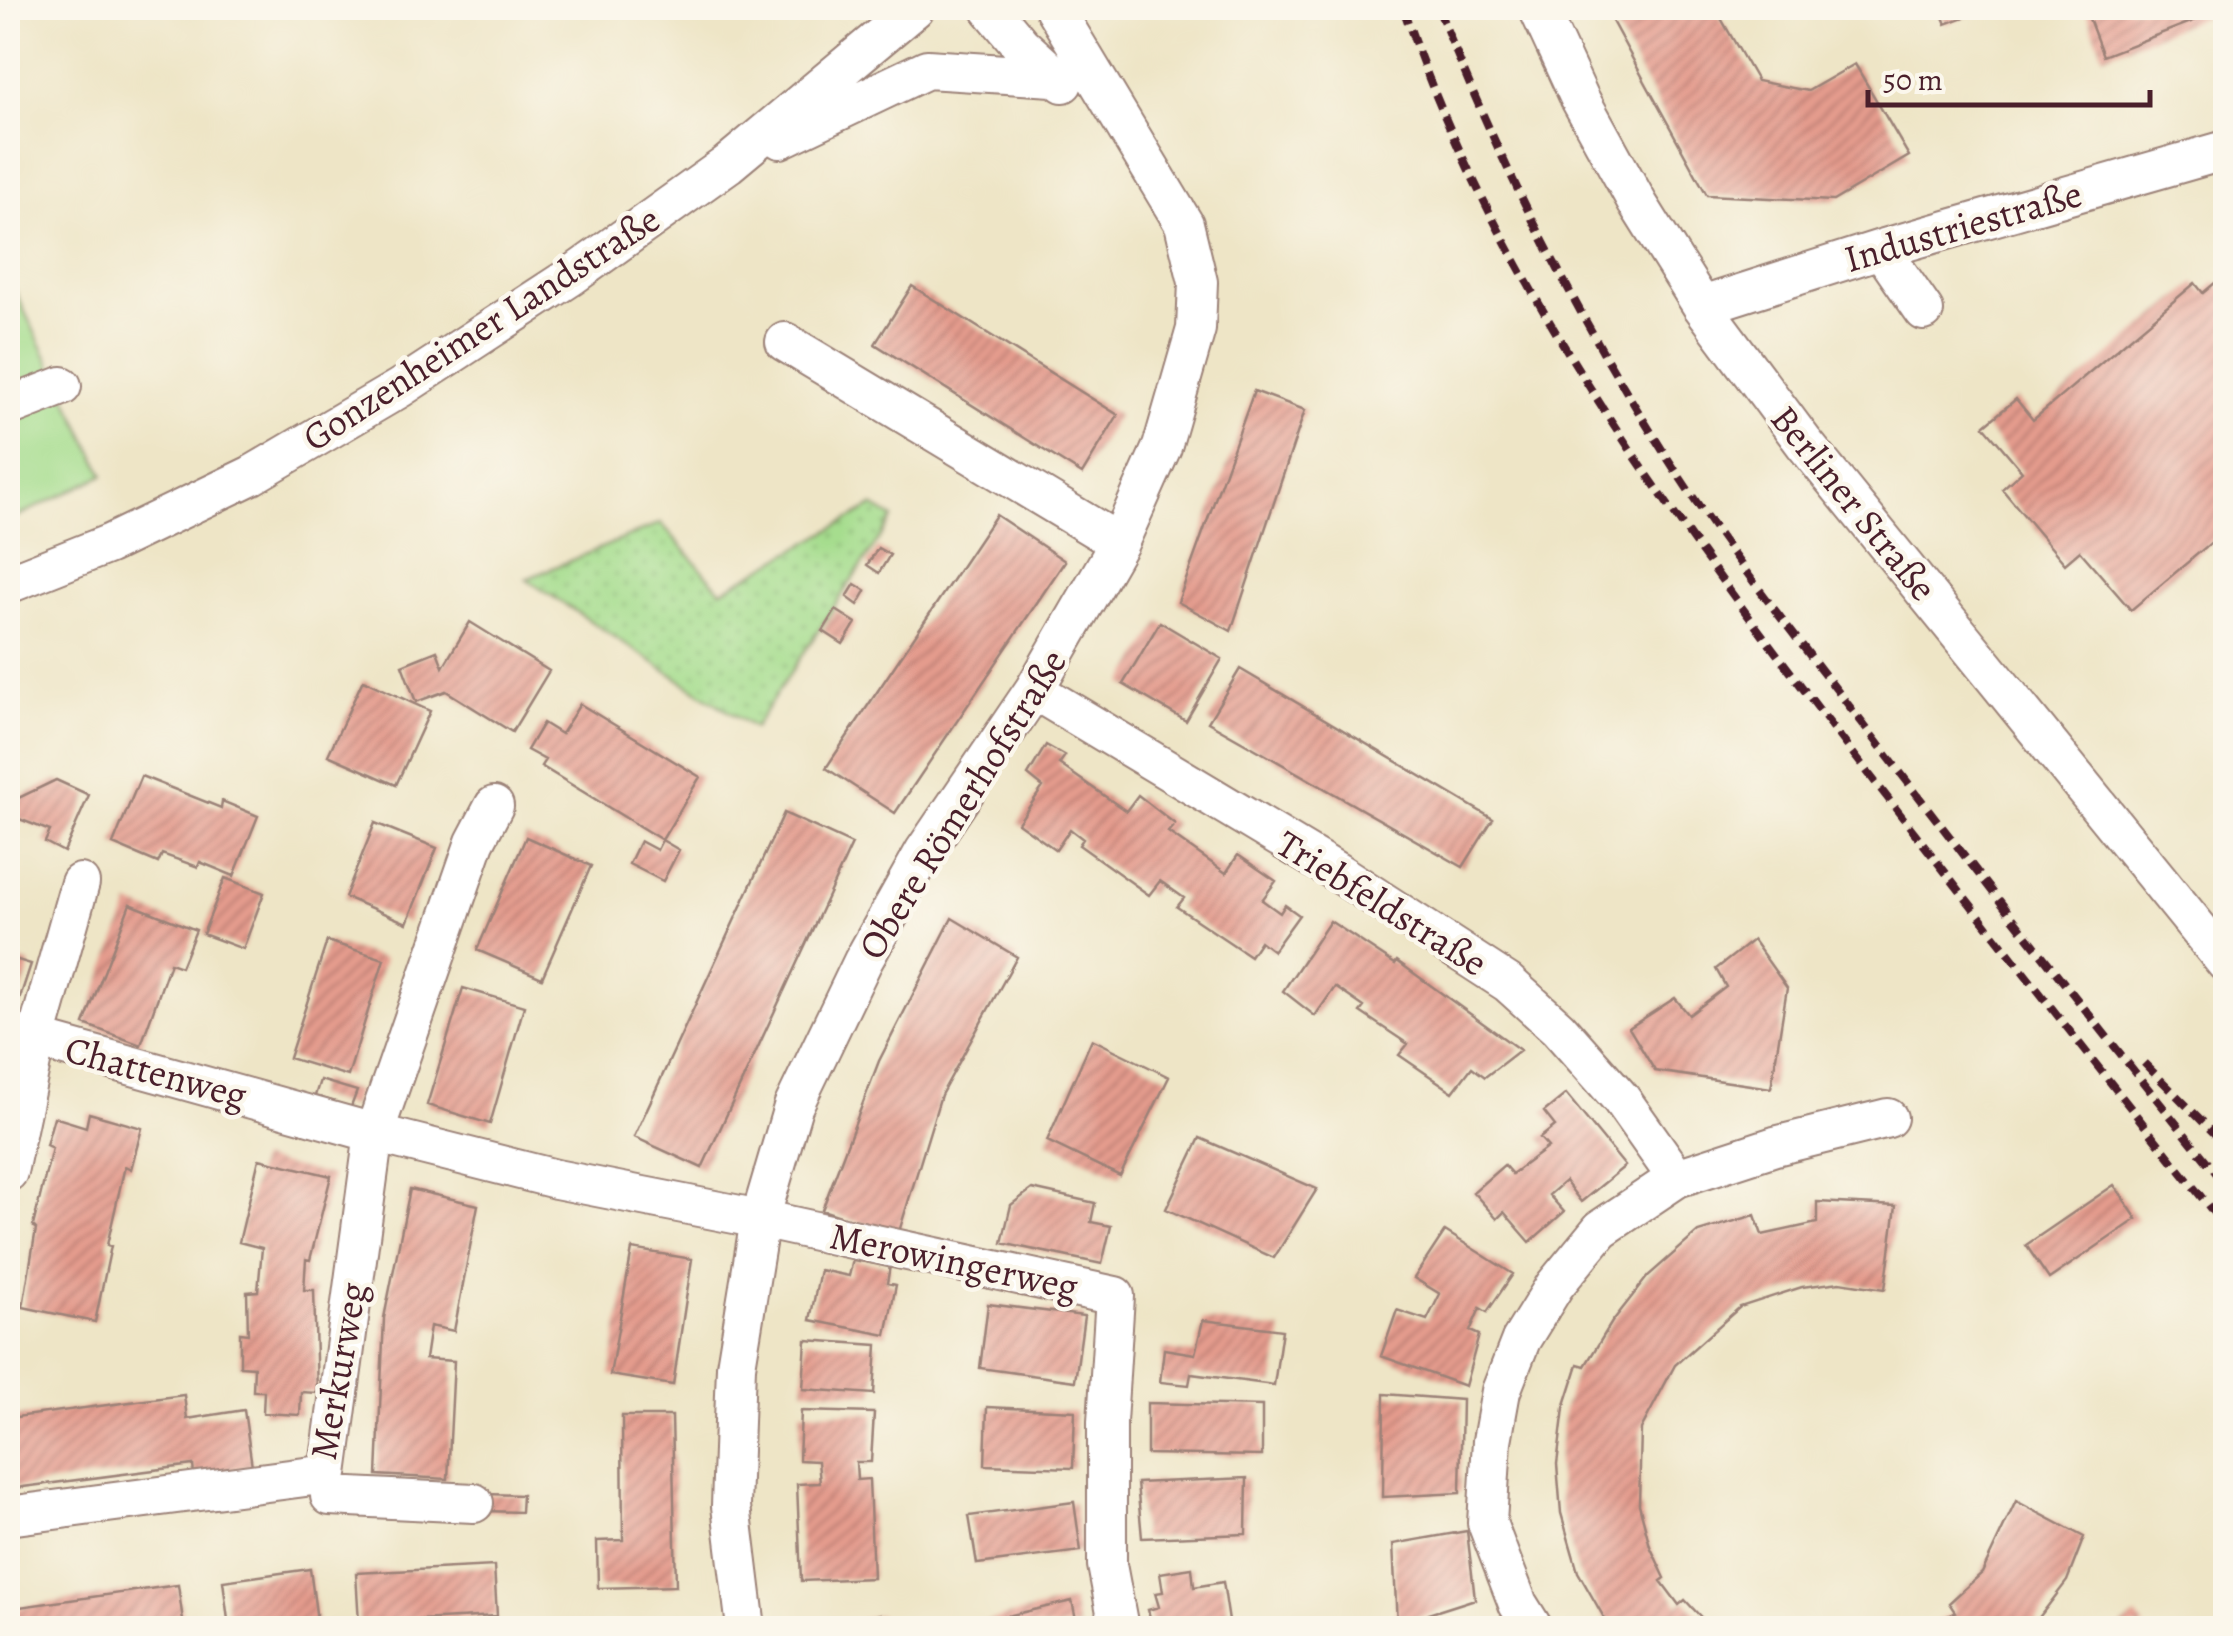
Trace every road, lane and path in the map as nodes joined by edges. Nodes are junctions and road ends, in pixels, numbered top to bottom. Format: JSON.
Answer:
{"nodes":[{"id":1,"x":914,"y":8,"type":"edge"},
{"id":2,"x":990,"y":8,"type":"edge"},
{"id":3,"x":1054,"y":8,"type":"edge"},
{"id":4,"x":1538,"y":8,"type":"edge"},
{"id":5,"x":1053,"y":78,"type":"junction"},
{"id":6,"x":1124,"y":123,"type":"junction"},
{"id":7,"x":2226,"y":150,"type":"edge"},
{"id":8,"x":728,"y":164,"type":"junction"},
{"id":9,"x":1881,"y":249,"type":"junction"},
{"id":10,"x":1702,"y":306,"type":"junction"},
{"id":11,"x":1924,"y":311,"type":"dead end"},
{"id":12,"x":785,"y":342,"type":"dead end"},
{"id":13,"x":62,"y":386,"type":"dead end"},
{"id":14,"x":8,"y":407,"type":"edge"},
{"id":15,"x":1120,"y":543,"type":"junction"},
{"id":16,"x":8,"y":584,"type":"edge"},
{"id":17,"x":1034,"y":690,"type":"junction"},
{"id":18,"x":494,"y":806,"type":"dead end"},
{"id":19,"x":80,"y":883,"type":"dead end"},
{"id":20,"x":2226,"y":963,"type":"edge"},
{"id":21,"x":22,"y":1037,"type":"edge"},
{"id":22,"x":1888,"y":1118,"type":"dead end"},
{"id":23,"x":374,"y":1133,"type":"junction"},
{"id":24,"x":8,"y":1172,"type":"edge"},
{"id":25,"x":1677,"y":1178,"type":"junction"},
{"id":26,"x":760,"y":1218,"type":"junction"},
{"id":27,"x":330,"y":1496,"type":"dead end"},
{"id":28,"x":474,"y":1502,"type":"dead end"},
{"id":29,"x":8,"y":1516,"type":"edge"},
{"id":30,"x":746,"y":1628,"type":"edge"},
{"id":31,"x":1119,"y":1628,"type":"edge"},
{"id":32,"x":1533,"y":1628,"type":"edge"}],
"edges":[{"from":1,"to":8,"type":"street","name":"Gonzenheimer Landstraße"},
{"from":2,"to":5,"type":"street","name":"Obere Römerhofstraße"},
{"from":3,"to":6,"type":"street","name":"Obere Römerhofstraße"},
{"from":4,"to":10,"type":"street","name":"Berliner Straße"},
{"from":5,"to":6,"type":"street","name":"Obere Römerhofstraße"},
{"from":5,"to":8,"type":"street","name":"Obere Römerhofstraße"},
{"from":6,"to":15,"type":"street","name":"Obere Römerhofstraße"},
{"from":7,"to":9,"type":"street","name":"Industriestraße"},
{"from":8,"to":16,"type":"street","name":"Gonzenheimer Landstraße"},
{"from":9,"to":10,"type":"street","name":"Industriestraße"},
{"from":9,"to":11,"type":"street"},
{"from":10,"to":20,"type":"street","name":"Berliner Straße"},
{"from":12,"to":15,"type":"street"},
{"from":13,"to":14,"type":"street"},
{"from":15,"to":17,"type":"street","name":"Obere Römerhofstraße"},
{"from":17,"to":25,"type":"street","name":"Triebfeldstraße"},
{"from":17,"to":26,"type":"street","name":"Obere Römerhofstraße"},
{"from":18,"to":23,"type":"street"},
{"from":19,"to":21,"type":"street","name":"Chattenweg"},
{"from":21,"to":23,"type":"street","name":"Chattenweg"},
{"from":21,"to":24,"type":"street"},
{"from":22,"to":25,"type":"street"},
{"from":23,"to":26,"type":"street","name":"Chattenweg"},
{"from":23,"to":29,"type":"street","name":"Merkurweg"},
{"from":25,"to":32,"type":"street"},
{"from":26,"to":30,"type":"street","name":"Obere Römerhofstraße"},
{"from":26,"to":31,"type":"street","name":"Merowingerweg"},
{"from":27,"to":28,"type":"street"}]}
